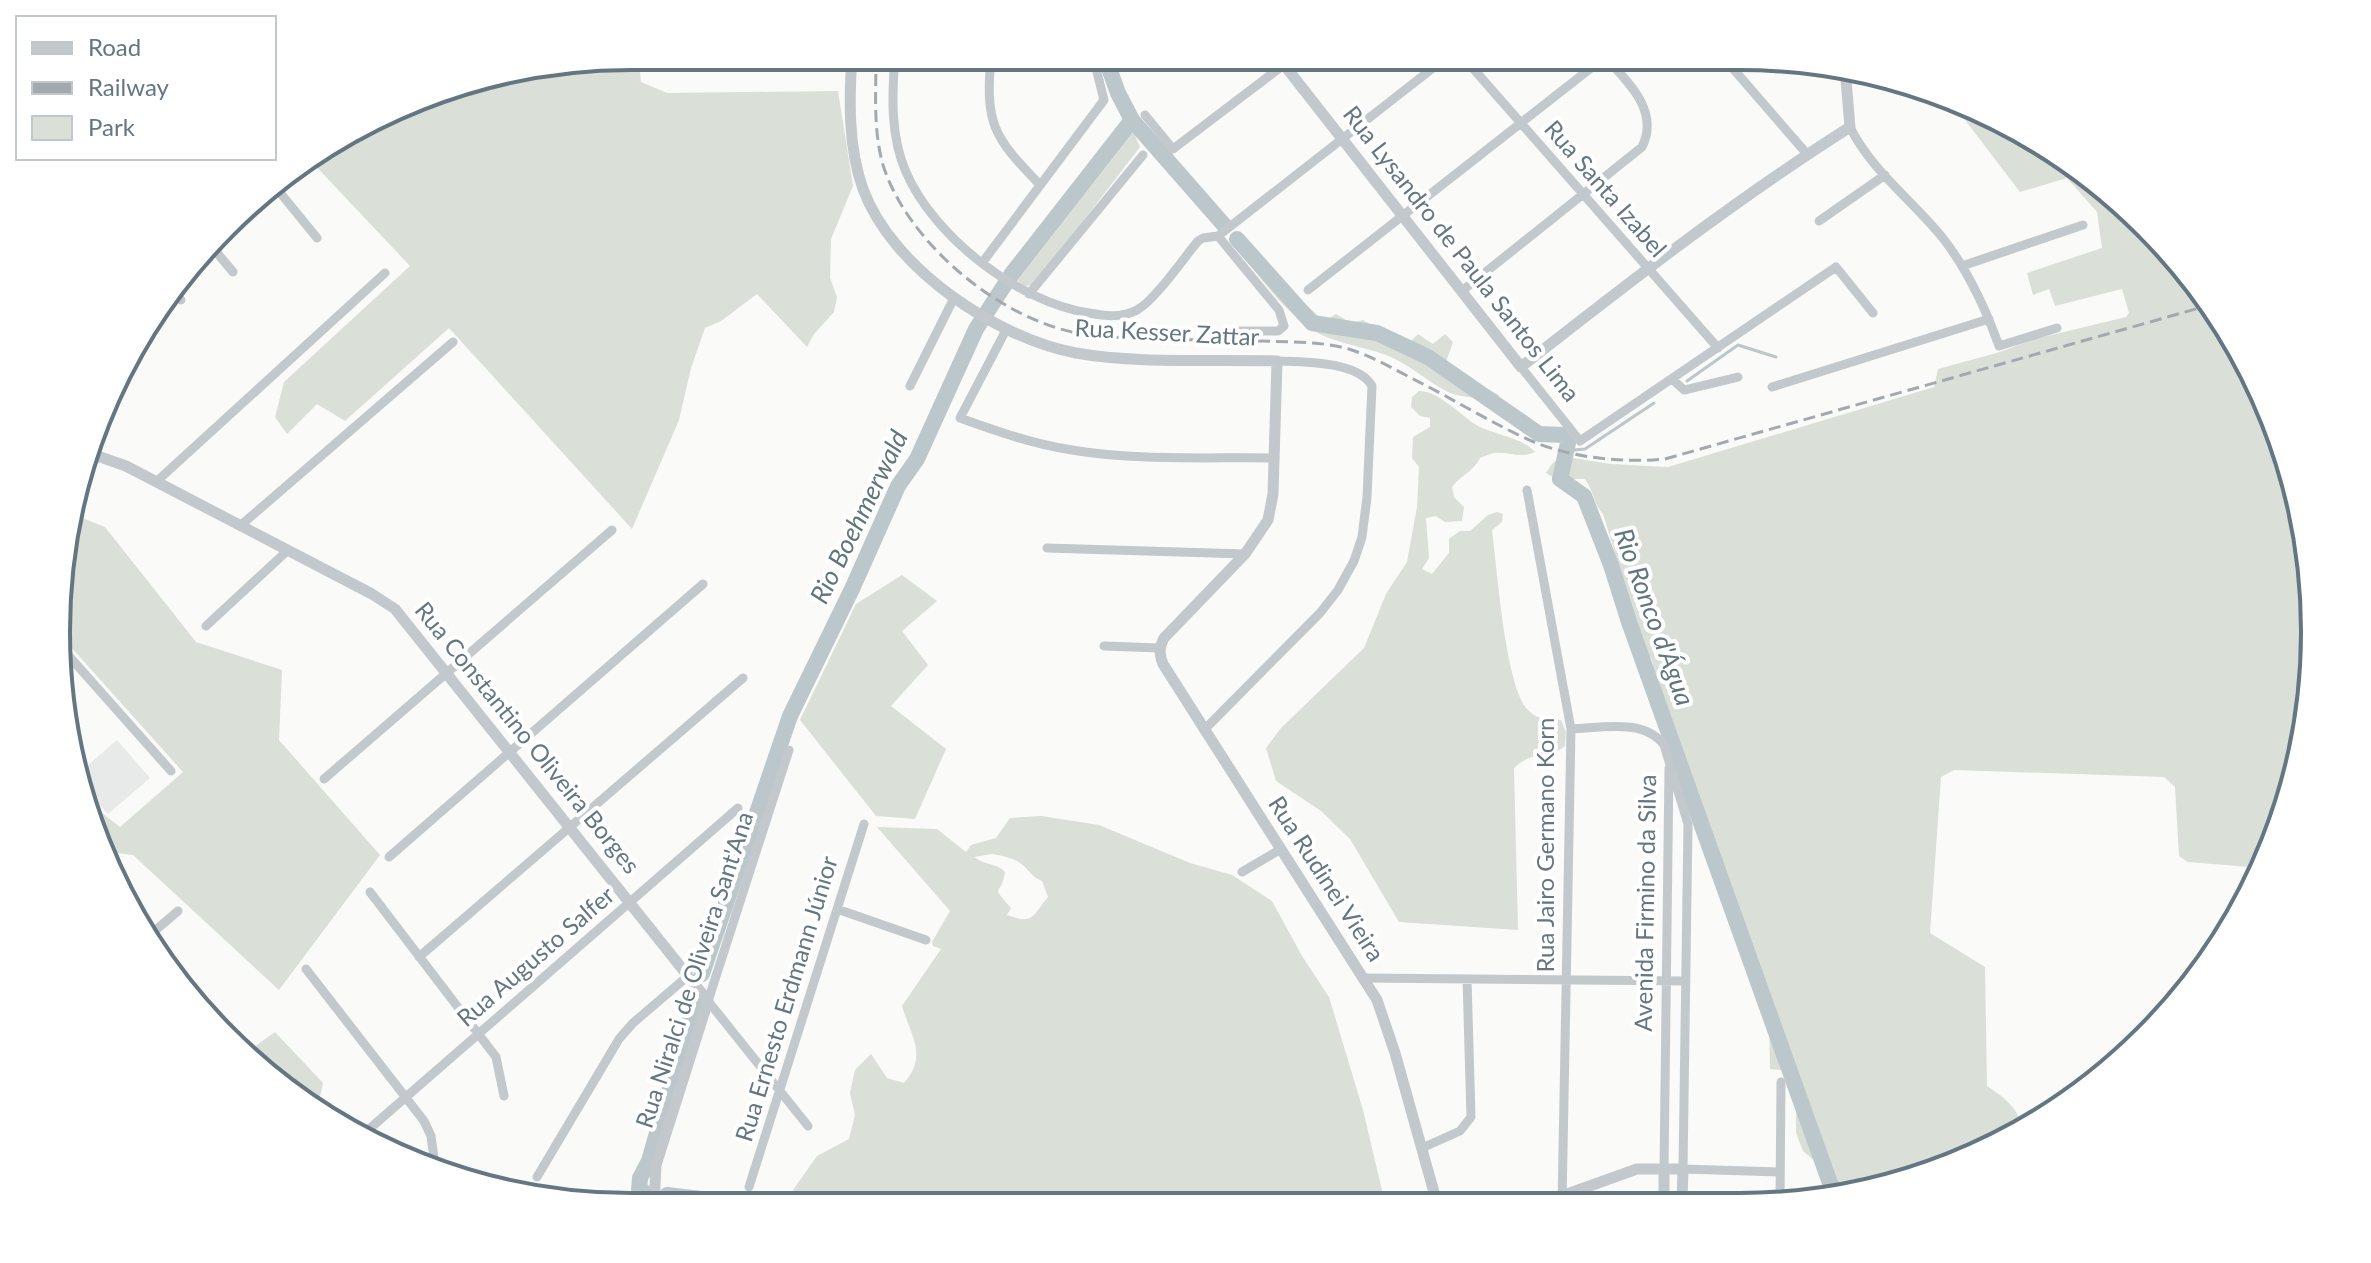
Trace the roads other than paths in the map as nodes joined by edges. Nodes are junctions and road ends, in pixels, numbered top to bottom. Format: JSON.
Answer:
{"nodes":[{"id":1,"x":852,"y":70,"type":"edge"},
{"id":2,"x":895,"y":70,"type":"edge"},
{"id":3,"x":990,"y":70,"type":"edge"},
{"id":4,"x":1095,"y":70,"type":"edge"},
{"id":5,"x":1270,"y":70,"type":"edge"},
{"id":6,"x":1288,"y":70,"type":"edge"},
{"id":7,"x":1431,"y":70,"type":"edge"},
{"id":8,"x":1474,"y":70,"type":"edge"},
{"id":9,"x":1588,"y":70,"type":"edge"},
{"id":10,"x":1617,"y":70,"type":"edge"},
{"id":11,"x":1734,"y":70,"type":"edge"},
{"id":12,"x":1846,"y":81,"type":"edge"},
{"id":13,"x":1145,"y":115,"type":"dead end"},
{"id":14,"x":1521,"y":123,"type":"junction"},
{"id":15,"x":1850,"y":127,"type":"junction"},
{"id":16,"x":1343,"y":140,"type":"junction"},
{"id":17,"x":1807,"y":154,"type":"junction"},
{"id":18,"x":1143,"y":155,"type":"dead end"},
{"id":19,"x":1885,"y":175,"type":"junction"},
{"id":20,"x":1040,"y":185,"type":"junction"},
{"id":21,"x":281,"y":193,"type":"edge"},
{"id":22,"x":1584,"y":195,"type":"junction"},
{"id":23,"x":1402,"y":216,"type":"junction"},
{"id":24,"x":1819,"y":221,"type":"dead end"},
{"id":25,"x":2083,"y":225,"type":"dead end"},
{"id":26,"x":1218,"y":236,"type":"junction"},
{"id":27,"x":317,"y":238,"type":"dead end"},
{"id":28,"x":217,"y":253,"type":"edge"},
{"id":29,"x":982,"y":263,"type":"junction"},
{"id":30,"x":1962,"y":266,"type":"junction"},
{"id":31,"x":1648,"y":268,"type":"junction"},
{"id":32,"x":233,"y":272,"type":"dead end"},
{"id":33,"x":385,"y":273,"type":"dead end"},
{"id":34,"x":1308,"y":290,"type":"dead end"},
{"id":35,"x":1462,"y":291,"type":"junction"},
{"id":36,"x":1029,"y":294,"type":"junction"},
{"id":37,"x":954,"y":298,"type":"junction"},
{"id":38,"x":1873,"y":313,"type":"dead end"},
{"id":39,"x":1989,"y":319,"type":"junction"},
{"id":40,"x":2057,"y":328,"type":"dead end"},
{"id":41,"x":1006,"y":330,"type":"junction"},
{"id":42,"x":1233,"y":331,"type":"dead end"},
{"id":43,"x":453,"y":342,"type":"dead end"},
{"id":44,"x":1718,"y":348,"type":"junction"},
{"id":45,"x":1277,"y":361,"type":"junction"},
{"id":46,"x":1521,"y":367,"type":"junction"},
{"id":47,"x":1738,"y":377,"type":"dead end"},
{"id":48,"x":1672,"y":379,"type":"junction"},
{"id":49,"x":910,"y":386,"type":"dead end"},
{"id":50,"x":1772,"y":387,"type":"dead end"},
{"id":51,"x":98,"y":456,"type":"edge"},
{"id":52,"x":1274,"y":458,"type":"junction"},
{"id":53,"x":156,"y":482,"type":"junction"},
{"id":54,"x":1527,"y":490,"type":"dead end"},
{"id":55,"x":240,"y":526,"type":"junction"},
{"id":56,"x":612,"y":530,"type":"dead end"},
{"id":57,"x":1047,"y":548,"type":"dead end"},
{"id":58,"x":287,"y":551,"type":"junction"},
{"id":59,"x":1245,"y":554,"type":"junction"},
{"id":60,"x":703,"y":584,"type":"dead end"},
{"id":61,"x":206,"y":626,"type":"dead end"},
{"id":62,"x":1104,"y":646,"type":"dead end"},
{"id":63,"x":1160,"y":648,"type":"junction"},
{"id":64,"x":71,"y":658,"type":"edge"},
{"id":65,"x":447,"y":673,"type":"junction"},
{"id":66,"x":743,"y":678,"type":"dead end"},
{"id":67,"x":1571,"y":729,"type":"junction"},
{"id":68,"x":1204,"y":730,"type":"junction"},
{"id":69,"x":789,"y":750,"type":"dead end"},
{"id":70,"x":510,"y":752,"type":"junction"},
{"id":71,"x":1670,"y":760,"type":"junction"},
{"id":72,"x":171,"y":771,"type":"dead end"},
{"id":73,"x":324,"y":779,"type":"dead end"},
{"id":74,"x":738,"y":808,"type":"dead end"},
{"id":75,"x":864,"y":824,"type":"dead end"},
{"id":76,"x":570,"y":827,"type":"junction"},
{"id":77,"x":1281,"y":849,"type":"junction"},
{"id":78,"x":389,"y":857,"type":"dead end"},
{"id":79,"x":1242,"y":872,"type":"dead end"},
{"id":80,"x":370,"y":892,"type":"dead end"},
{"id":81,"x":630,"y":902,"type":"junction"},
{"id":82,"x":837,"y":909,"type":"junction"},
{"id":83,"x":178,"y":911,"type":"dead end"},
{"id":84,"x":156,"y":929,"type":"edge"},
{"id":85,"x":926,"y":940,"type":"dead end"},
{"id":86,"x":419,"y":957,"type":"junction"},
{"id":87,"x":306,"y":969,"type":"dead end"},
{"id":88,"x":688,"y":976,"type":"junction"},
{"id":89,"x":1364,"y":978,"type":"junction"},
{"id":90,"x":1467,"y":979,"type":"junction"},
{"id":91,"x":1565,"y":980,"type":"junction"},
{"id":92,"x":1667,"y":981,"type":"junction"},
{"id":93,"x":1686,"y":981,"type":"junction"},
{"id":94,"x":708,"y":1001,"type":"junction"},
{"id":95,"x":479,"y":1034,"type":"junction"},
{"id":96,"x":1781,"y":1082,"type":"dead end"},
{"id":97,"x":779,"y":1090,"type":"junction"},
{"id":98,"x":504,"y":1096,"type":"dead end"},
{"id":99,"x":406,"y":1097,"type":"junction"},
{"id":100,"x":1665,"y":1125,"type":"junction"},
{"id":101,"x":808,"y":1126,"type":"dead end"},
{"id":102,"x":1684,"y":1126,"type":"junction"},
{"id":103,"x":370,"y":1128,"type":"edge"},
{"id":104,"x":1422,"y":1148,"type":"junction"},
{"id":105,"x":434,"y":1156,"type":"edge"},
{"id":106,"x":1664,"y":1169,"type":"junction"},
{"id":107,"x":1683,"y":1169,"type":"junction"},
{"id":108,"x":1780,"y":1172,"type":"junction"},
{"id":109,"x":537,"y":1177,"type":"dead end"},
{"id":110,"x":749,"y":1187,"type":"dead end"},
{"id":111,"x":1780,"y":1192,"type":"edge"},
{"id":112,"x":655,"y":1193,"type":"edge"},
{"id":113,"x":1434,"y":1193,"type":"edge"},
{"id":114,"x":1562,"y":1193,"type":"edge"},
{"id":115,"x":1577,"y":1193,"type":"edge"},
{"id":116,"x":1664,"y":1193,"type":"edge"},
{"id":117,"x":1682,"y":1193,"type":"edge"}],
"edges":[{"from":1,"to":37,"type":"street","name":"Rua Kesser Zattar"},
{"from":2,"to":29,"type":"street"},
{"from":3,"to":20,"type":"street"},
{"from":4,"to":20,"type":"street"},
{"from":5,"to":13,"type":"street"},
{"from":6,"to":16,"type":"street","name":"Rua Lysandro de Paula Santos Lima"},
{"from":7,"to":16,"type":"street"},
{"from":8,"to":14,"type":"street","name":"Rua Santa Izabel"},
{"from":9,"to":14,"type":"street"},
{"from":10,"to":22,"type":"street"},
{"from":11,"to":17,"type":"street"},
{"from":12,"to":15,"type":"street"},
{"from":14,"to":22,"type":"street","name":"Rua Santa Izabel"},
{"from":14,"to":23,"type":"street"},
{"from":15,"to":17,"type":"street"},
{"from":15,"to":19,"type":"street"},
{"from":16,"to":23,"type":"street","name":"Rua Lysandro de Paula Santos Lima"},
{"from":16,"to":26,"type":"street"},
{"from":17,"to":31,"type":"street"},
{"from":18,"to":36,"type":"street"},
{"from":19,"to":24,"type":"street"},
{"from":19,"to":30,"type":"street"},
{"from":20,"to":29,"type":"street"},
{"from":21,"to":27,"type":"street"},
{"from":22,"to":31,"type":"street","name":"Rua Santa Izabel"},
{"from":22,"to":35,"type":"street"},
{"from":23,"to":34,"type":"street"},
{"from":23,"to":35,"type":"street","name":"Rua Lysandro de Paula Santos Lima"},
{"from":25,"to":30,"type":"street"},
{"from":26,"to":36,"type":"street"},
{"from":26,"to":42,"type":"street"},
{"from":28,"to":32,"type":"street"},
{"from":29,"to":36,"type":"street"},
{"from":30,"to":39,"type":"street"},
{"from":31,"to":44,"type":"street","name":"Rua Santa Izabel"},
{"from":31,"to":46,"type":"street"},
{"from":33,"to":53,"type":"street"},
{"from":35,"to":46,"type":"street","name":"Rua Lysandro de Paula Santos Lima"},
{"from":37,"to":41,"type":"street","name":"Rua Kesser Zattar"},
{"from":37,"to":49,"type":"street"},
{"from":38,"to":44,"type":"street"},
{"from":39,"to":40,"type":"street"},
{"from":39,"to":50,"type":"street"},
{"from":41,"to":45,"type":"street","name":"Rua Kesser Zattar"},
{"from":41,"to":52,"type":"street"},
{"from":43,"to":55,"type":"street"},
{"from":44,"to":48,"type":"street"},
{"from":45,"to":52,"type":"street"},
{"from":45,"to":68,"type":"street","name":"Rua Kesser Zattar"},
{"from":46,"to":48,"type":"street","name":"Rua Lysandro de Paula Santos Lima"},
{"from":47,"to":48,"type":"street"},
{"from":51,"to":53,"type":"street","name":"Rua Constantino Oliveira Borges"},
{"from":52,"to":59,"type":"street"},
{"from":53,"to":55,"type":"street","name":"Rua Constantino Oliveira Borges"},
{"from":54,"to":67,"type":"street","name":"Rua Jairo Germano Korn"},
{"from":55,"to":58,"type":"street","name":"Rua Constantino Oliveira Borges"},
{"from":56,"to":65,"type":"street"},
{"from":57,"to":59,"type":"street"},
{"from":58,"to":61,"type":"street"},
{"from":58,"to":65,"type":"street","name":"Rua Constantino Oliveira Borges"},
{"from":59,"to":63,"type":"street"},
{"from":60,"to":70,"type":"street"},
{"from":62,"to":63,"type":"street"},
{"from":63,"to":68,"type":"street","name":"Rua Rudinei Vieira"},
{"from":64,"to":72,"type":"street"},
{"from":65,"to":70,"type":"street","name":"Rua Constantino Oliveira Borges"},
{"from":65,"to":73,"type":"street"},
{"from":66,"to":76,"type":"street"},
{"from":67,"to":71,"type":"street"},
{"from":67,"to":91,"type":"street","name":"Rua Jairo Germano Korn"},
{"from":68,"to":77,"type":"street","name":"Rua Rudinei Vieira"},
{"from":69,"to":94,"type":"street","name":"Rua Niralci de Oliveira Sant'Ana"},
{"from":70,"to":76,"type":"street","name":"Rua Constantino Oliveira Borges"},
{"from":70,"to":78,"type":"street"},
{"from":71,"to":92,"type":"street","name":"Avenida Firmino da Silva"},
{"from":71,"to":93,"type":"street","name":"Avenida Firmino da Silva"},
{"from":74,"to":81,"type":"street","name":"Rua Augusto Salfer"},
{"from":75,"to":82,"type":"street","name":"Rua Ernesto Erdmann Júnior"},
{"from":76,"to":81,"type":"street","name":"Rua Constantino Oliveira Borges"},
{"from":76,"to":86,"type":"street"},
{"from":77,"to":79,"type":"street"},
{"from":77,"to":89,"type":"street","name":"Rua Rudinei Vieira"},
{"from":80,"to":86,"type":"street"},
{"from":81,"to":88,"type":"street","name":"Rua Constantino Oliveira Borges"},
{"from":81,"to":95,"type":"street","name":"Rua Augusto Salfer"},
{"from":82,"to":85,"type":"street"},
{"from":82,"to":97,"type":"street","name":"Rua Ernesto Erdmann Júnior"},
{"from":83,"to":84,"type":"street"},
{"from":86,"to":95,"type":"street"},
{"from":87,"to":99,"type":"street"},
{"from":88,"to":94,"type":"street","name":"Rua Constantino Oliveira Borges"},
{"from":88,"to":109,"type":"street"},
{"from":89,"to":90,"type":"street"},
{"from":89,"to":104,"type":"street","name":"Rua Rudinei Vieira"},
{"from":90,"to":91,"type":"street"},
{"from":90,"to":104,"type":"street"},
{"from":91,"to":92,"type":"street"},
{"from":91,"to":114,"type":"street","name":"Rua Jairo Germano Korn"},
{"from":92,"to":93,"type":"street"},
{"from":92,"to":100,"type":"street","name":"Avenida Firmino da Silva"},
{"from":93,"to":102,"type":"street","name":"Avenida Firmino da Silva"},
{"from":94,"to":97,"type":"street","name":"Rua Constantino Oliveira Borges"},
{"from":94,"to":112,"type":"street","name":"Rua Niralci de Oliveira Sant'Ana"},
{"from":95,"to":98,"type":"street"},
{"from":95,"to":99,"type":"street","name":"Rua Augusto Salfer"},
{"from":96,"to":108,"type":"street"},
{"from":97,"to":101,"type":"street","name":"Rua Constantino Oliveira Borges"},
{"from":97,"to":110,"type":"street","name":"Rua Ernesto Erdmann Júnior"},
{"from":99,"to":103,"type":"street","name":"Rua Augusto Salfer"},
{"from":99,"to":105,"type":"street"},
{"from":100,"to":102,"type":"street"},
{"from":100,"to":106,"type":"street","name":"Avenida Firmino da Silva"},
{"from":102,"to":107,"type":"street","name":"Avenida Firmino da Silva"},
{"from":104,"to":113,"type":"street","name":"Rua Rudinei Vieira"},
{"from":106,"to":107,"type":"street"},
{"from":106,"to":115,"type":"street"},
{"from":106,"to":116,"type":"street","name":"Avenida Firmino da Silva"},
{"from":107,"to":108,"type":"street"},
{"from":107,"to":117,"type":"street","name":"Avenida Firmino da Silva"},
{"from":108,"to":111,"type":"street"}]}
